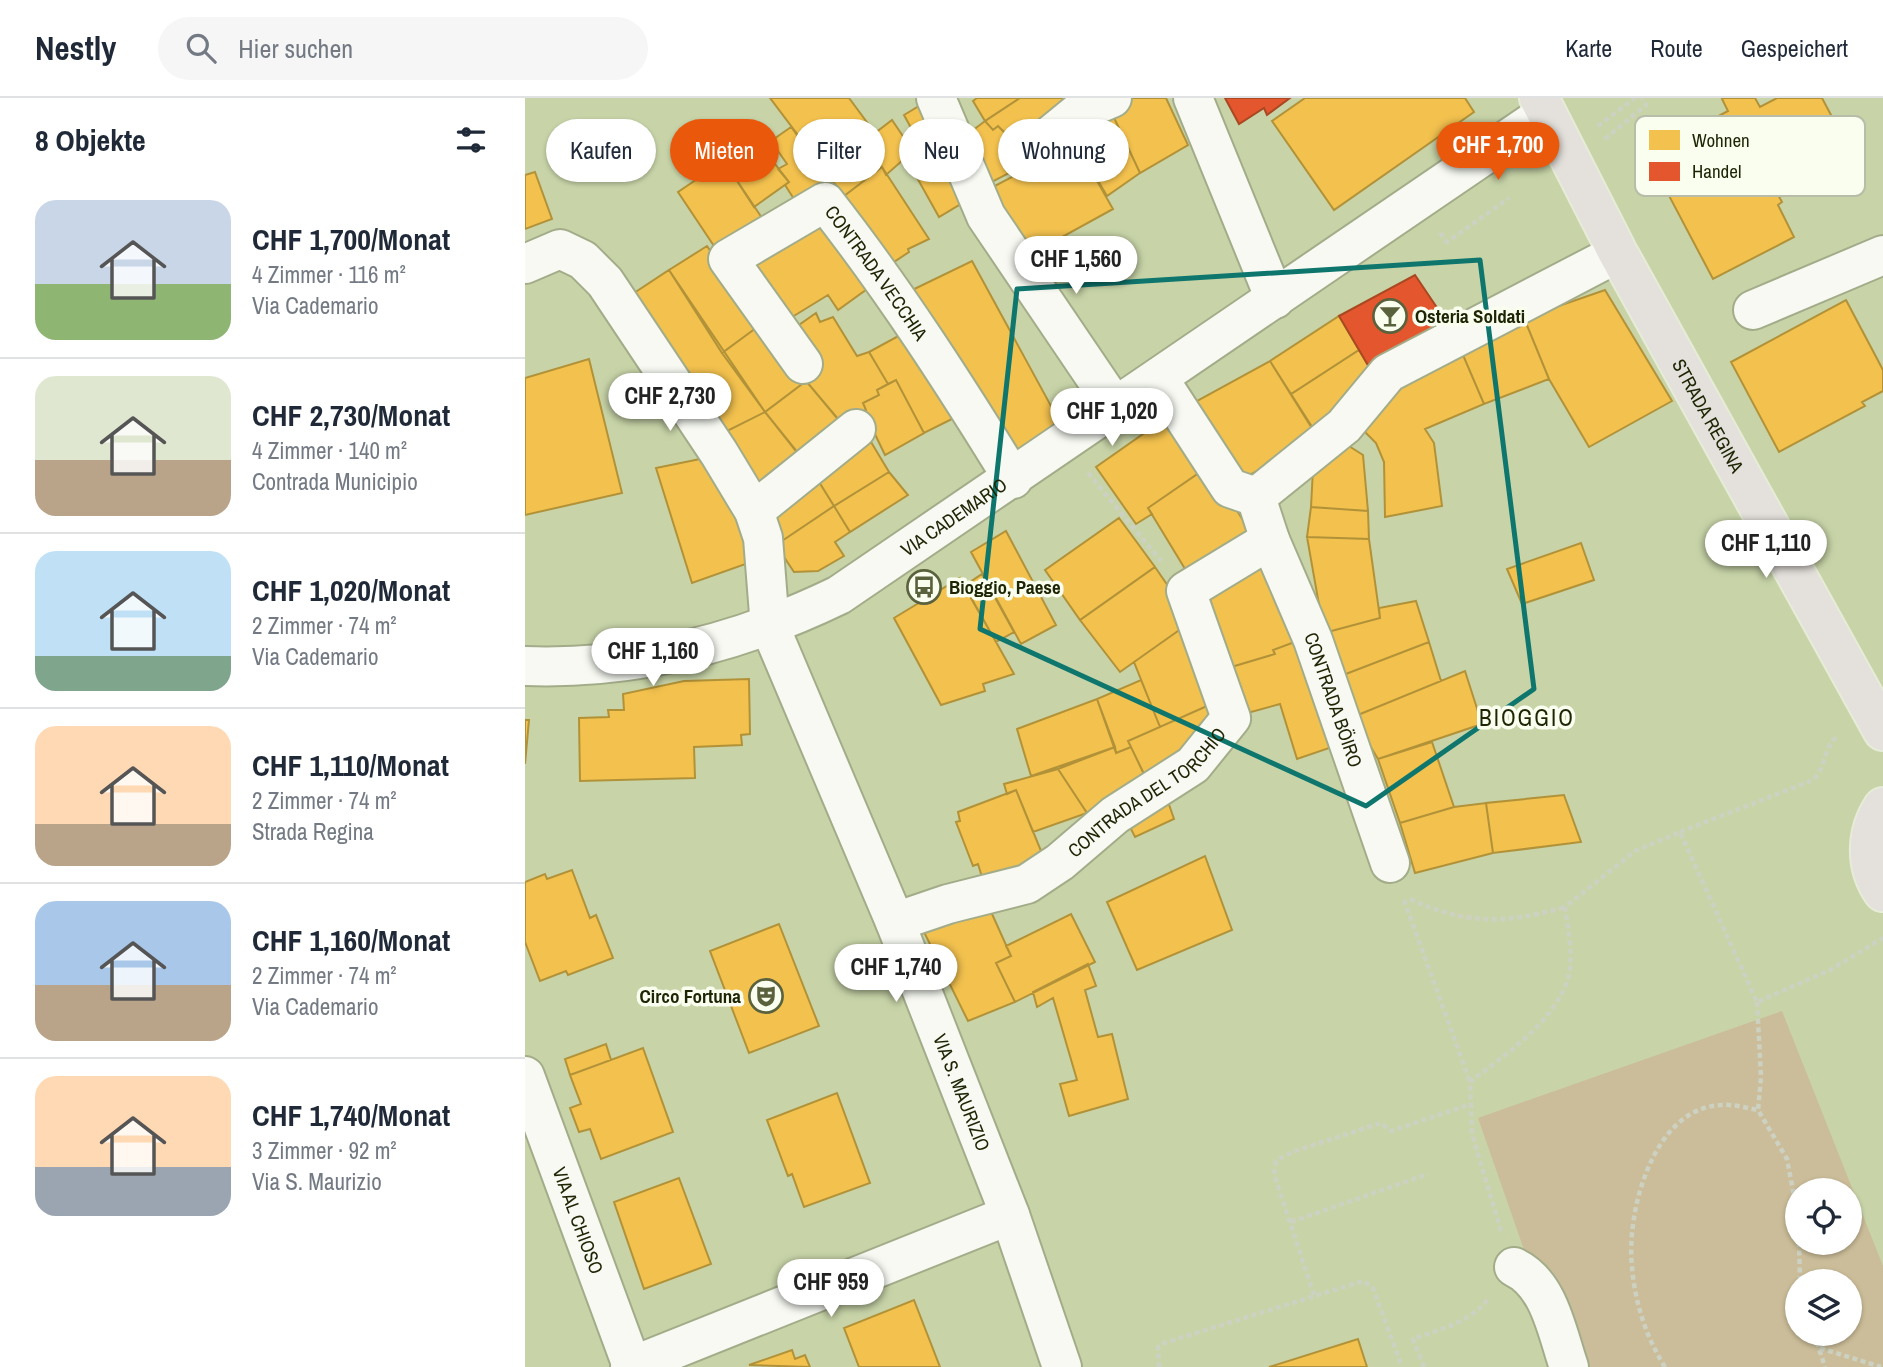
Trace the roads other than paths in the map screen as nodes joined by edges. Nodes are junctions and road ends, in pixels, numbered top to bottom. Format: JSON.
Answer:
{"nodes":[{"id":1,"x":936,"y":98,"type":"edge"},
{"id":2,"x":1112,"y":98,"type":"edge"},
{"id":3,"x":1193,"y":98,"type":"edge"},
{"id":4,"x":1543,"y":106,"type":"edge"},
{"id":5,"x":1070,"y":119,"type":"edge"},
{"id":6,"x":1618,"y":253,"type":"junction"},
{"id":7,"x":1883,"y":255,"type":"edge"},
{"id":8,"x":525,"y":264,"type":"edge"},
{"id":9,"x":1275,"y":299,"type":"junction"},
{"id":10,"x":1753,"y":310,"type":"dead end"},
{"id":11,"x":803,"y":365,"type":"dead end"},
{"id":12,"x":1160,"y":379,"type":"junction"},
{"id":13,"x":1117,"y":408,"type":"junction"},
{"id":14,"x":856,"y":429,"type":"dead end"},
{"id":15,"x":1013,"y":479,"type":"junction"},
{"id":16,"x":1256,"y":497,"type":"junction"},
{"id":17,"x":754,"y":511,"type":"junction"},
{"id":18,"x":1270,"y":540,"type":"junction"},
{"id":19,"x":770,"y":627,"type":"junction"},
{"id":20,"x":525,"y":666,"type":"edge"},
{"id":21,"x":1880,"y":724,"type":"edge"},
{"id":22,"x":1883,"y":807,"type":"edge"},
{"id":23,"x":1390,"y":863,"type":"dead end"},
{"id":24,"x":1883,"y":892,"type":"edge"},
{"id":25,"x":895,"y":922,"type":"junction"},
{"id":26,"x":525,"y":1076,"type":"edge"},
{"id":27,"x":1010,"y":1215,"type":"junction"},
{"id":28,"x":1503,"y":1266,"type":"road end"},
{"id":29,"x":631,"y":1367,"type":"edge"},
{"id":30,"x":1062,"y":1367,"type":"edge"},
{"id":31,"x":1569,"y":1367,"type":"edge"}],
"edges":[{"from":1,"to":13,"type":"street"},
{"from":2,"to":5,"type":"street"},
{"from":3,"to":9,"type":"street"},
{"from":4,"to":6,"type":"main road","name":"STRADA REGINA"},
{"from":4,"to":9,"type":"street","name":"VIA CADEMARIO"},
{"from":6,"to":16,"type":"street"},
{"from":6,"to":21,"type":"main road","name":"STRADA REGINA"},
{"from":7,"to":10,"type":"street"},
{"from":8,"to":17,"type":"street","name":"VIA S. MAURIZIO"},
{"from":9,"to":12,"type":"street","name":"VIA CADEMARIO"},
{"from":11,"to":15,"type":"street","name":"CONTRADA VECCHIA"},
{"from":12,"to":13,"type":"street","name":"VIA CADEMARIO"},
{"from":12,"to":16,"type":"street"},
{"from":13,"to":15,"type":"street","name":"VIA CADEMARIO"},
{"from":14,"to":17,"type":"street"},
{"from":15,"to":19,"type":"street","name":"VIA CADEMARIO"},
{"from":16,"to":18,"type":"street"},
{"from":17,"to":19,"type":"street","name":"VIA S. MAURIZIO"},
{"from":18,"to":23,"type":"street","name":"CONTRADA BÖIRO"},
{"from":18,"to":25,"type":"street","name":"CONTRADA DEL TORCHIO"},
{"from":19,"to":20,"type":"street","name":"VIA CADEMARIO"},
{"from":19,"to":25,"type":"street","name":"VIA S. MAURIZIO"},
{"from":22,"to":24,"type":"main road"},
{"from":25,"to":27,"type":"street","name":"VIA S. MAURIZIO"},
{"from":26,"to":29,"type":"street","name":"VIA AL CHIOSO"},
{"from":27,"to":29,"type":"street","name":"VIA AL CHIOSO"},
{"from":27,"to":30,"type":"street","name":"VIA S. MAURIZIO"},
{"from":28,"to":31,"type":"street"}]}
